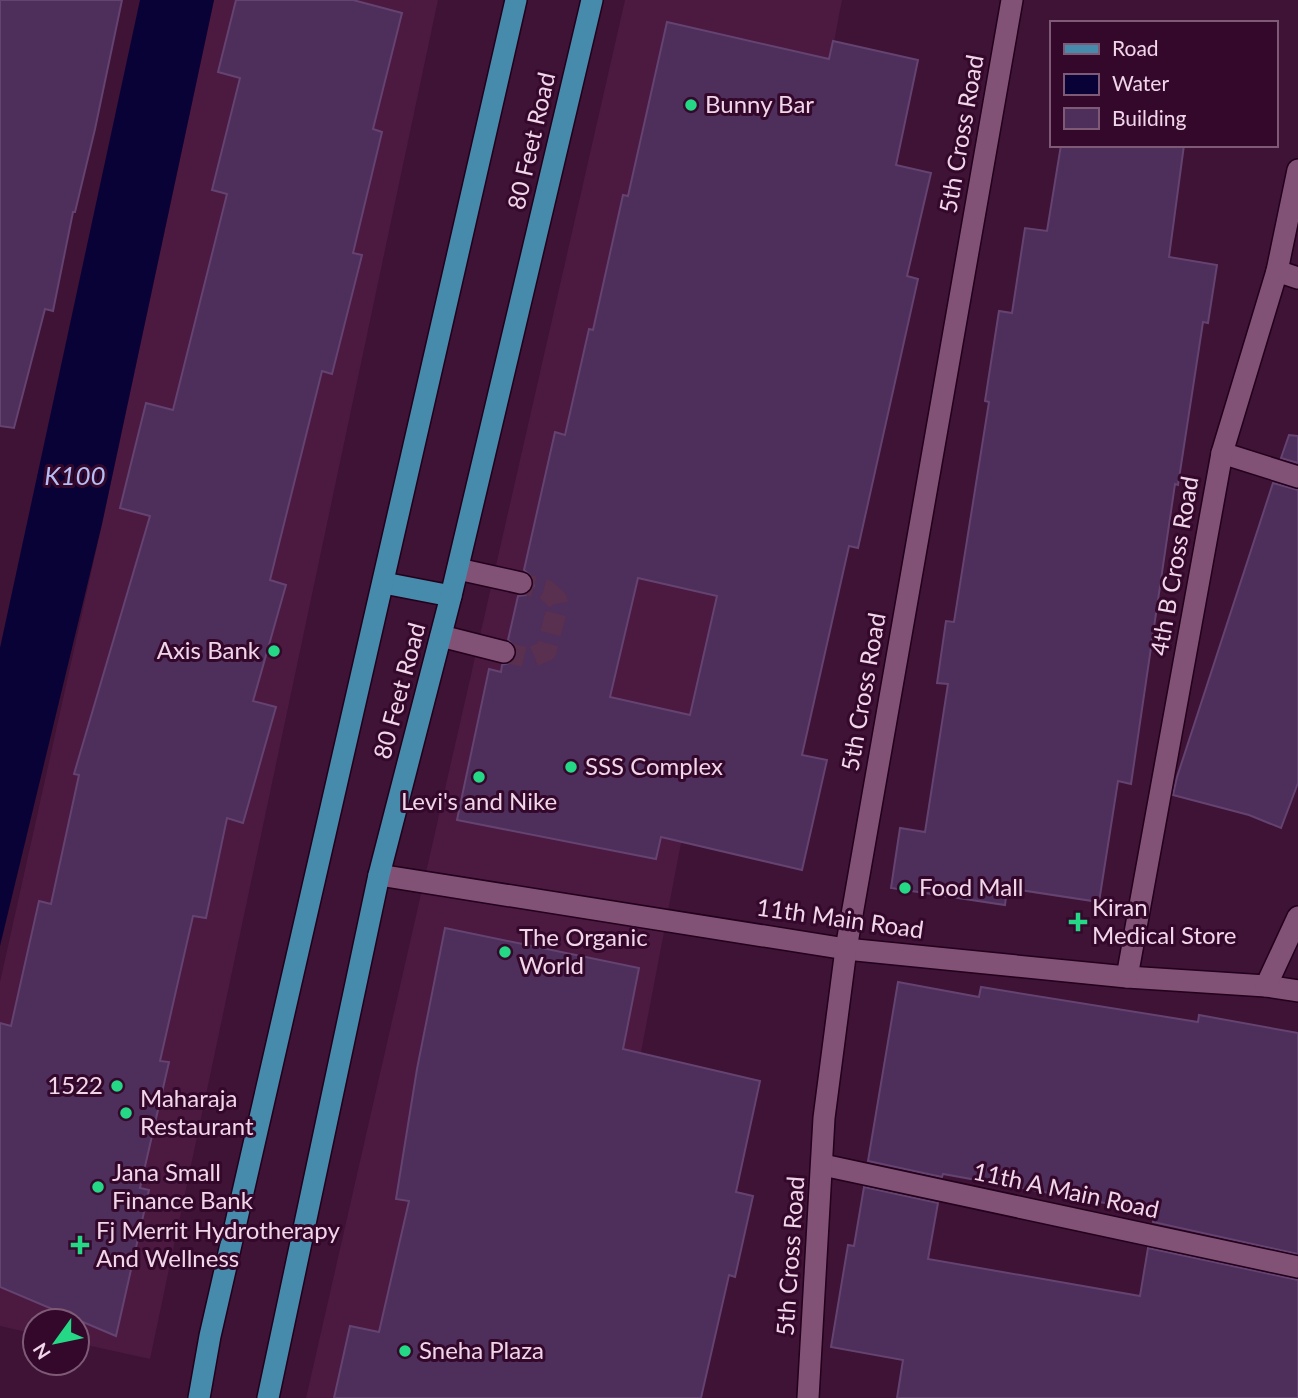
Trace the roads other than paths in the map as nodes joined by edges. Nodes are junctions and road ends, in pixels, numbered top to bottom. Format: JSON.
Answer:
{"nodes":[{"id":1,"x":516,"y":0,"type":"edge"},
{"id":2,"x":592,"y":0,"type":"edge"},
{"id":3,"x":1012,"y":0,"type":"edge"},
{"id":4,"x":1298,"y":170,"type":"edge"},
{"id":5,"x":1277,"y":271,"type":"junction"},
{"id":6,"x":1298,"y":278,"type":"edge"},
{"id":7,"x":1222,"y":453,"type":"junction"},
{"id":8,"x":1298,"y":477,"type":"edge"},
{"id":9,"x":458,"y":569,"type":"junction"},
{"id":10,"x":384,"y":583,"type":"junction"},
{"id":11,"x":521,"y":583,"type":"tunnel mouth"},
{"id":12,"x":452,"y":596,"type":"junction"},
{"id":13,"x":441,"y":636,"type":"junction"},
{"id":14,"x":505,"y":652,"type":"tunnel mouth"},
{"id":15,"x":379,"y":875,"type":"junction"},
{"id":16,"x":1298,"y":917,"type":"edge"},
{"id":17,"x":846,"y":949,"type":"junction"},
{"id":18,"x":1127,"y":977,"type":"junction"},
{"id":19,"x":1266,"y":986,"type":"junction"},
{"id":20,"x":1298,"y":991,"type":"edge"},
{"id":21,"x":823,"y":1165,"type":"junction"},
{"id":22,"x":1298,"y":1268,"type":"edge"},
{"id":23,"x":199,"y":1398,"type":"edge"},
{"id":24,"x":268,"y":1398,"type":"edge"},
{"id":25,"x":808,"y":1398,"type":"edge"}],
"edges":[{"from":1,"to":10,"type":"main road","name":"80 Feet Road"},
{"from":2,"to":9,"type":"main road","name":"80 Feet Road"},
{"from":3,"to":17,"type":"street","name":"5th Cross Road"},
{"from":4,"to":5,"type":"street","name":"4th B Cross Road"},
{"from":5,"to":6,"type":"street"},
{"from":5,"to":7,"type":"street","name":"4th B Cross Road"},
{"from":7,"to":8,"type":"street"},
{"from":7,"to":18,"type":"street","name":"4th B Cross Road"},
{"from":9,"to":11,"type":"street"},
{"from":9,"to":12,"type":"main road","name":"80 Feet Road"},
{"from":10,"to":12,"type":"main road"},
{"from":10,"to":23,"type":"main road","name":"80 Feet Road"},
{"from":12,"to":13,"type":"main road","name":"80 Feet Road"},
{"from":13,"to":14,"type":"street"},
{"from":13,"to":15,"type":"main road","name":"80 Feet Road"},
{"from":15,"to":17,"type":"street","name":"11th Main Road"},
{"from":15,"to":24,"type":"main road","name":"80 Feet Road"},
{"from":16,"to":19,"type":"street"},
{"from":17,"to":18,"type":"street","name":"11th Main Road"},
{"from":17,"to":21,"type":"street","name":"5th Cross Road"},
{"from":18,"to":19,"type":"street","name":"11th Main Road"},
{"from":19,"to":20,"type":"street","name":"11th Main Road"},
{"from":21,"to":22,"type":"street","name":"11th A Main Road"},
{"from":21,"to":25,"type":"street","name":"5th Cross Road"}]}
